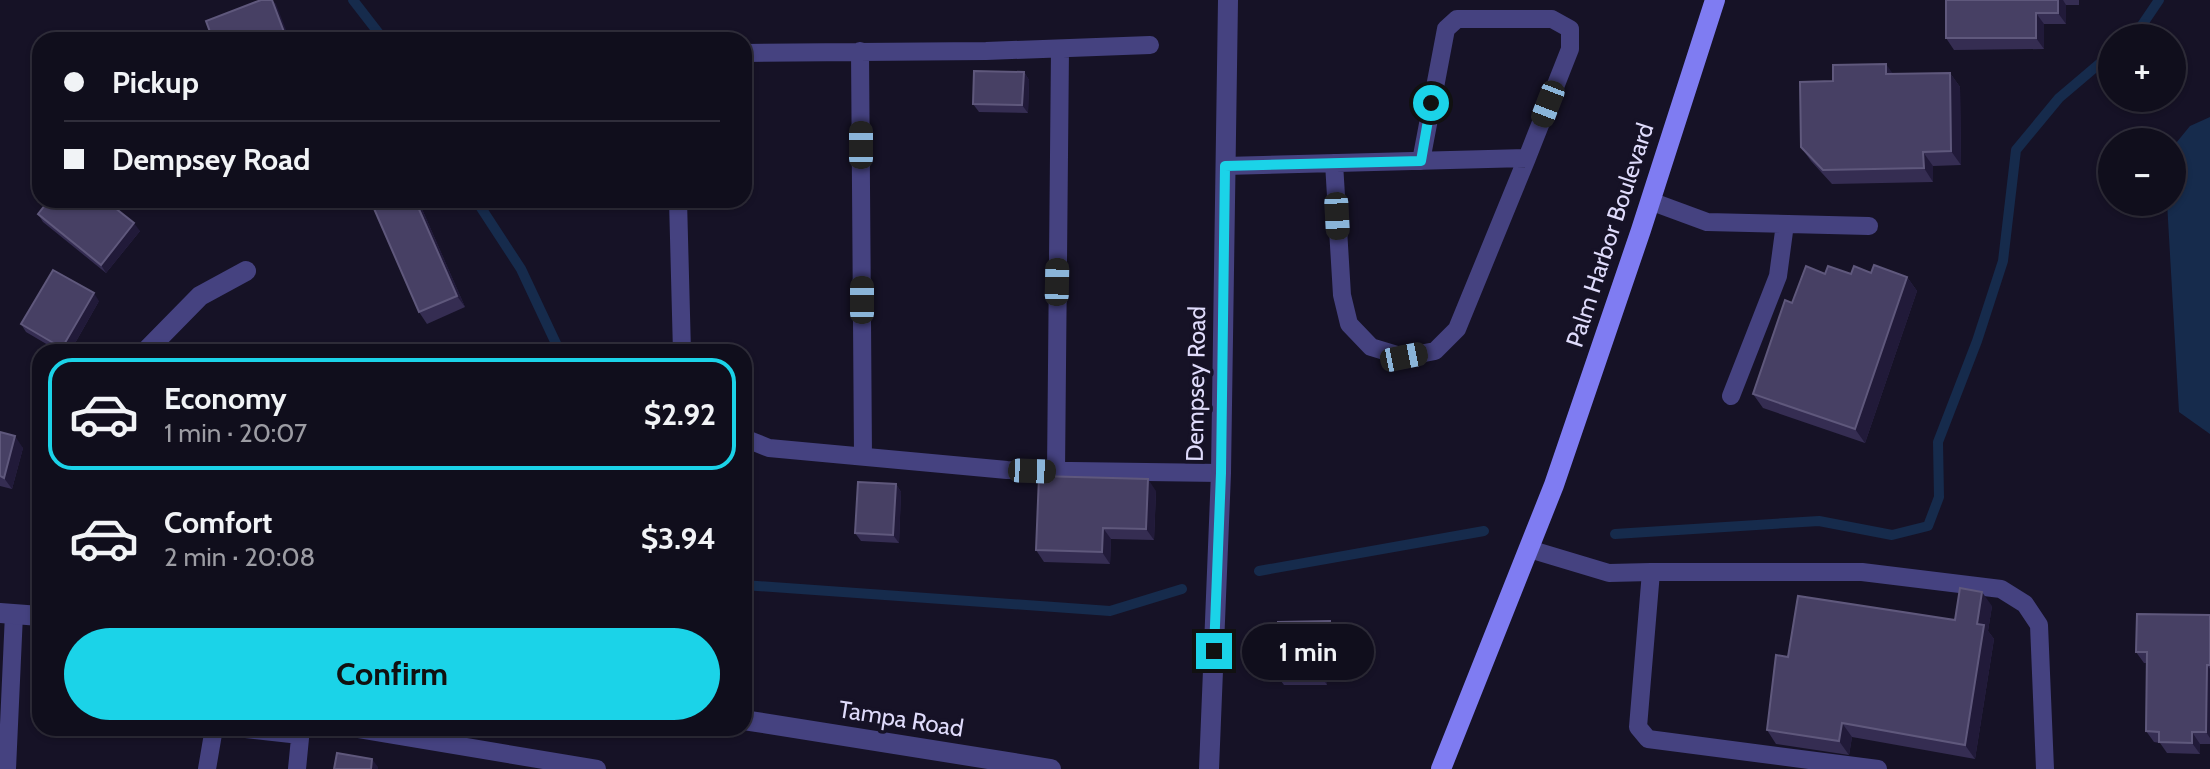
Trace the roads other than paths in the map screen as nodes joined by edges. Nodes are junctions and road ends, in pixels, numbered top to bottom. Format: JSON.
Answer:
{"nodes":[{"id":1,"x":1228,"y":0,"type":"edge"},
{"id":2,"x":1715,"y":0,"type":"edge"},
{"id":3,"x":1150,"y":45,"type":"dead end"},
{"id":4,"x":1060,"y":49,"type":"junction"},
{"id":5,"x":860,"y":51,"type":"junction"},
{"id":6,"x":752,"y":53,"type":"edge"},
{"id":7,"x":1527,"y":158,"type":"junction"},
{"id":8,"x":1421,"y":161,"type":"junction"},
{"id":9,"x":1334,"y":163,"type":"junction"},
{"id":10,"x":1225,"y":166,"type":"junction"},
{"id":11,"x":1650,"y":201,"type":"junction"},
{"id":12,"x":678,"y":208,"type":"edge"},
{"id":13,"x":1785,"y":224,"type":"junction"},
{"id":14,"x":1869,"y":226,"type":"dead end"},
{"id":15,"x":246,"y":271,"type":"dead end"},
{"id":16,"x":153,"y":344,"type":"edge"},
{"id":17,"x":682,"y":344,"type":"edge"},
{"id":18,"x":1731,"y":396,"type":"dead end"},
{"id":19,"x":752,"y":441,"type":"edge"},
{"id":20,"x":863,"y":456,"type":"junction"},
{"id":21,"x":1056,"y":472,"type":"junction"},
{"id":22,"x":1221,"y":473,"type":"junction"},
{"id":23,"x":1529,"y":549,"type":"junction"},
{"id":24,"x":1651,"y":572,"type":"junction"},
{"id":25,"x":7,"y":613,"type":"edge"},
{"id":26,"x":32,"y":615,"type":"edge"},
{"id":27,"x":752,"y":721,"type":"edge"},
{"id":28,"x":213,"y":736,"type":"edge"},
{"id":29,"x":301,"y":736,"type":"edge"},
{"id":30,"x":401,"y":736,"type":"edge"},
{"id":31,"x":7,"y":769,"type":"edge"},
{"id":32,"x":207,"y":769,"type":"edge"},
{"id":33,"x":297,"y":769,"type":"edge"},
{"id":34,"x":597,"y":769,"type":"edge"},
{"id":35,"x":1051,"y":769,"type":"edge"},
{"id":36,"x":1209,"y":769,"type":"edge"},
{"id":37,"x":1441,"y":769,"type":"edge"},
{"id":38,"x":1878,"y":769,"type":"edge"},
{"id":39,"x":2045,"y":769,"type":"edge"}],
"edges":[{"from":1,"to":10,"type":"street","name":"Dempsey Road"},
{"from":2,"to":11,"type":"main road","name":"Palm Harbor Boulevard"},
{"from":3,"to":4,"type":"lane"},
{"from":4,"to":5,"type":"lane"},
{"from":4,"to":21,"type":"lane"},
{"from":5,"to":6,"type":"lane"},
{"from":5,"to":20,"type":"lane"},
{"from":7,"to":8,"type":"lane"},
{"from":7,"to":8,"type":"lane"},
{"from":7,"to":9,"type":"lane"},
{"from":8,"to":9,"type":"lane"},
{"from":9,"to":10,"type":"lane"},
{"from":10,"to":22,"type":"street","name":"Dempsey Road"},
{"from":11,"to":13,"type":"lane"},
{"from":11,"to":23,"type":"main road","name":"Palm Harbor Boulevard"},
{"from":12,"to":17,"type":"lane"},
{"from":13,"to":14,"type":"lane"},
{"from":13,"to":18,"type":"lane"},
{"from":15,"to":16,"type":"street"},
{"from":19,"to":20,"type":"lane"},
{"from":20,"to":21,"type":"lane"},
{"from":21,"to":22,"type":"lane"},
{"from":22,"to":36,"type":"street","name":"Dempsey Road"},
{"from":23,"to":24,"type":"lane"},
{"from":23,"to":37,"type":"main road"},
{"from":24,"to":38,"type":"lane"},
{"from":24,"to":39,"type":"lane"},
{"from":25,"to":26,"type":"street"},
{"from":25,"to":31,"type":"lane"},
{"from":27,"to":35,"type":"street","name":"Tampa Road"},
{"from":28,"to":32,"type":"lane"},
{"from":29,"to":33,"type":"lane"},
{"from":30,"to":34,"type":"lane"}]}
